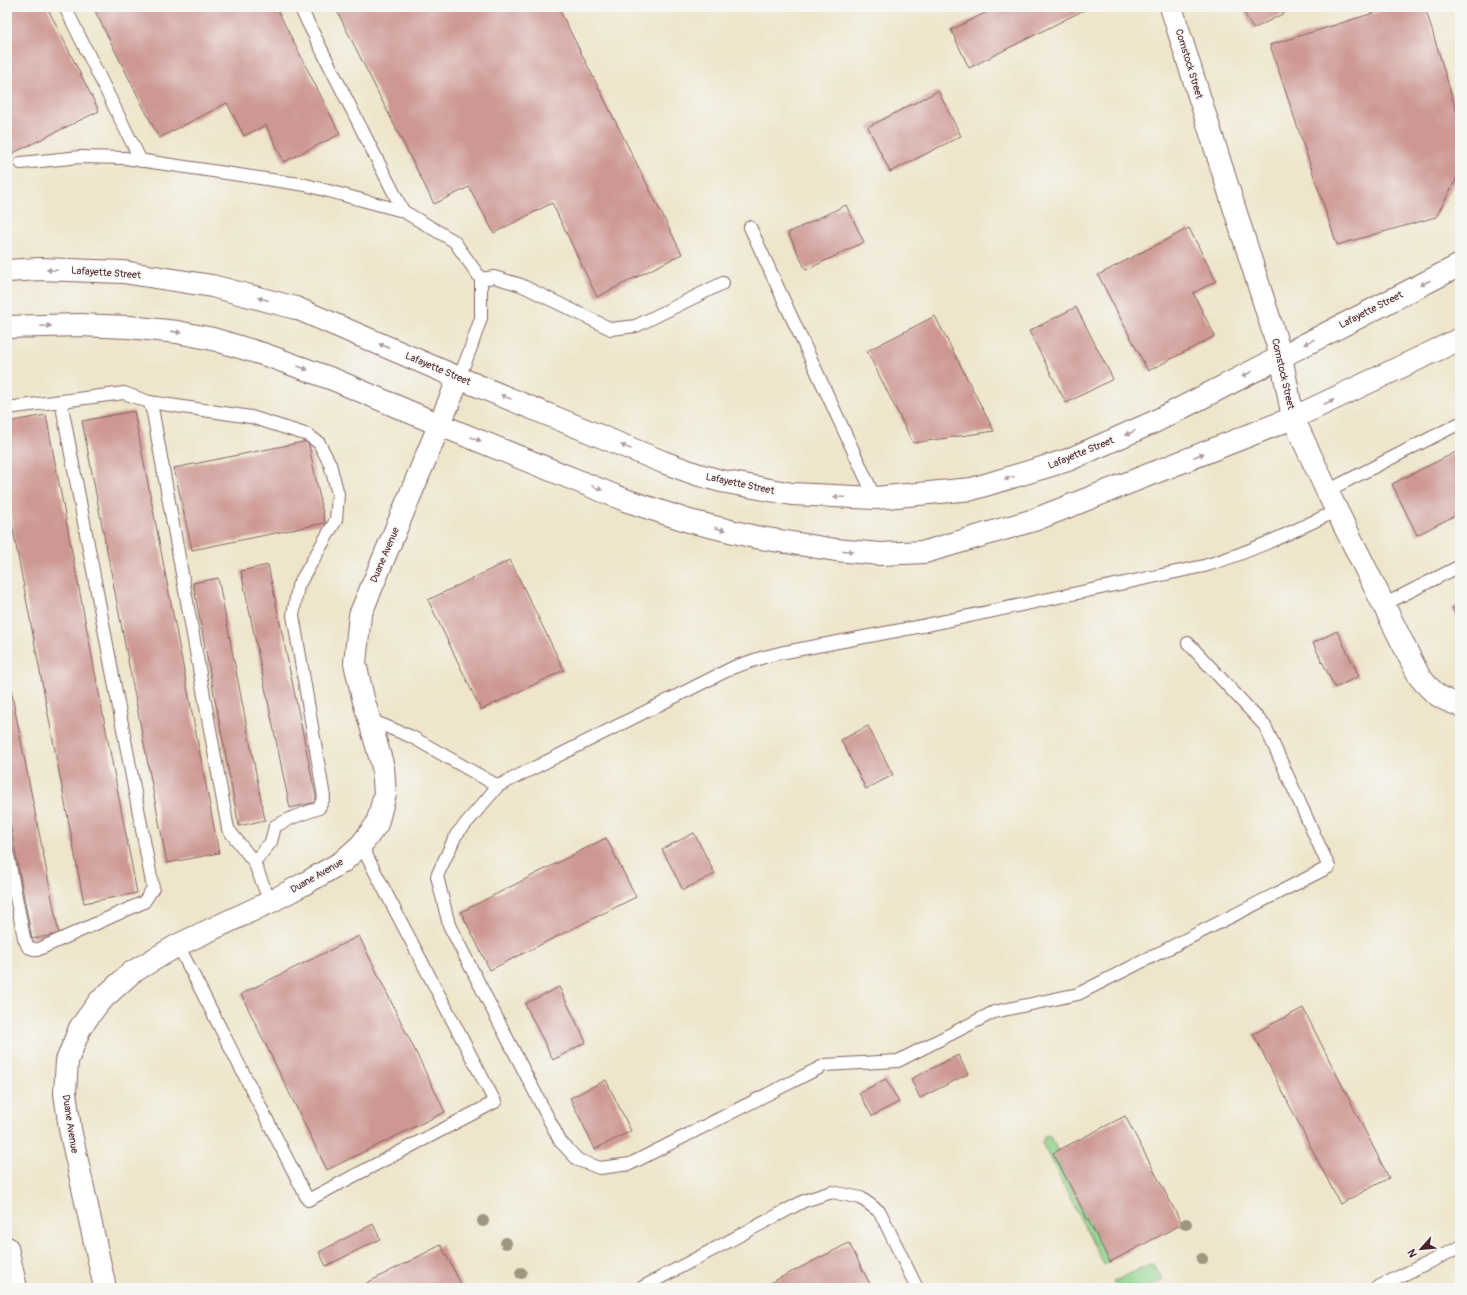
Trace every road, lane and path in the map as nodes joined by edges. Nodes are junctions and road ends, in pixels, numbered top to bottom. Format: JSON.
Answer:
{"nodes":[{"id":1,"x":65,"y":7,"type":"edge"},
{"id":2,"x":300,"y":7,"type":"edge"},
{"id":3,"x":1171,"y":7,"type":"edge"},
{"id":4,"x":142,"y":161,"type":"junction"},
{"id":5,"x":21,"y":163,"type":"dead end"},
{"id":6,"x":403,"y":211,"type":"junction"},
{"id":7,"x":750,"y":227,"type":"dead end"},
{"id":8,"x":1460,"y":265,"type":"edge"},
{"id":9,"x":7,"y":271,"type":"edge"},
{"id":10,"x":481,"y":280,"type":"junction"},
{"id":11,"x":723,"y":283,"type":"dead end"},
{"id":12,"x":7,"y":327,"type":"edge"},
{"id":13,"x":1460,"y":339,"type":"edge"},
{"id":14,"x":1281,"y":356,"type":"junction"},
{"id":15,"x":459,"y":378,"type":"junction"},
{"id":16,"x":61,"y":401,"type":"junction"},
{"id":17,"x":149,"y":402,"type":"junction"},
{"id":18,"x":7,"y":408,"type":"edge"},
{"id":19,"x":1294,"y":418,"type":"junction"},
{"id":20,"x":1460,"y":423,"type":"edge"},
{"id":21,"x":440,"y":424,"type":"junction"},
{"id":22,"x":1326,"y":492,"type":"junction"},
{"id":23,"x":875,"y":498,"type":"junction"},
{"id":24,"x":1336,"y":511,"type":"junction"},
{"id":25,"x":1460,"y":566,"type":"edge"},
{"id":26,"x":1383,"y":605,"type":"junction"},
{"id":27,"x":1188,"y":643,"type":"dead end"},
{"id":28,"x":1460,"y":705,"type":"edge"},
{"id":29,"x":368,"y":719,"type":"junction"},
{"id":30,"x":498,"y":786,"type":"junction"},
{"id":31,"x":361,"y":845,"type":"junction"},
{"id":32,"x":7,"y":851,"type":"edge"},
{"id":33,"x":254,"y":862,"type":"junction"},
{"id":34,"x":270,"y":902,"type":"junction"},
{"id":35,"x":178,"y":945,"type":"junction"},
{"id":36,"x":7,"y":1248,"type":"edge"},
{"id":37,"x":1460,"y":1248,"type":"edge"},
{"id":38,"x":16,"y":1288,"type":"edge"},
{"id":39,"x":105,"y":1288,"type":"edge"},
{"id":40,"x":641,"y":1288,"type":"edge"},
{"id":41,"x":917,"y":1288,"type":"edge"},
{"id":42,"x":1376,"y":1288,"type":"edge"}],
"edges":[{"from":1,"to":4,"type":"lane"},
{"from":2,"to":6,"type":"lane"},
{"from":3,"to":14,"type":"main road","name":"Comstock Street"},
{"from":4,"to":5,"type":"lane"},
{"from":4,"to":6,"type":"lane"},
{"from":6,"to":10,"type":"lane"},
{"from":7,"to":23,"type":"lane"},
{"from":8,"to":14,"type":"main road","name":"Lafayette Street","one_way":true},
{"from":15,"to":9,"type":"main road","name":"Lafayette Street","one_way":true},
{"from":10,"to":11,"type":"lane"},
{"from":10,"to":15,"type":"lane"},
{"from":12,"to":21,"type":"main road","one_way":true},
{"from":19,"to":13,"type":"main road","one_way":true},
{"from":14,"to":19,"type":"main road","name":"Comstock Street"},
{"from":14,"to":23,"type":"main road","name":"Lafayette Street","one_way":true},
{"from":15,"to":21,"type":"main road","name":"Duane Avenue"},
{"from":23,"to":15,"type":"main road","name":"Lafayette Street","one_way":true},
{"from":16,"to":17,"type":"lane"},
{"from":16,"to":18,"type":"lane"},
{"from":16,"to":32,"type":"lane"},
{"from":17,"to":33,"type":"lane"},
{"from":17,"to":33,"type":"lane"},
{"from":21,"to":19,"type":"main road","one_way":true},
{"from":19,"to":22,"type":"main road","name":"Comstock Street"},
{"from":20,"to":22,"type":"lane"},
{"from":21,"to":29,"type":"main road","name":"Duane Avenue"},
{"from":22,"to":24,"type":"main road","name":"Comstock Street"},
{"from":24,"to":26,"type":"main road","name":"Comstock Street"},
{"from":24,"to":30,"type":"lane"},
{"from":25,"to":26,"type":"lane"},
{"from":26,"to":28,"type":"main road","name":"Comstock Street"},
{"from":27,"to":30,"type":"lane"},
{"from":29,"to":30,"type":"lane"},
{"from":29,"to":31,"type":"main road","name":"Duane Avenue"},
{"from":31,"to":34,"type":"main road","name":"Duane Avenue"},
{"from":31,"to":35,"type":"lane"},
{"from":33,"to":34,"type":"lane"},
{"from":34,"to":35,"type":"main road","name":"Duane Avenue"},
{"from":35,"to":39,"type":"main road","name":"Duane Avenue"},
{"from":36,"to":38,"type":"main road"},
{"from":37,"to":42,"type":"lane"},
{"from":40,"to":41,"type":"lane"}]}
